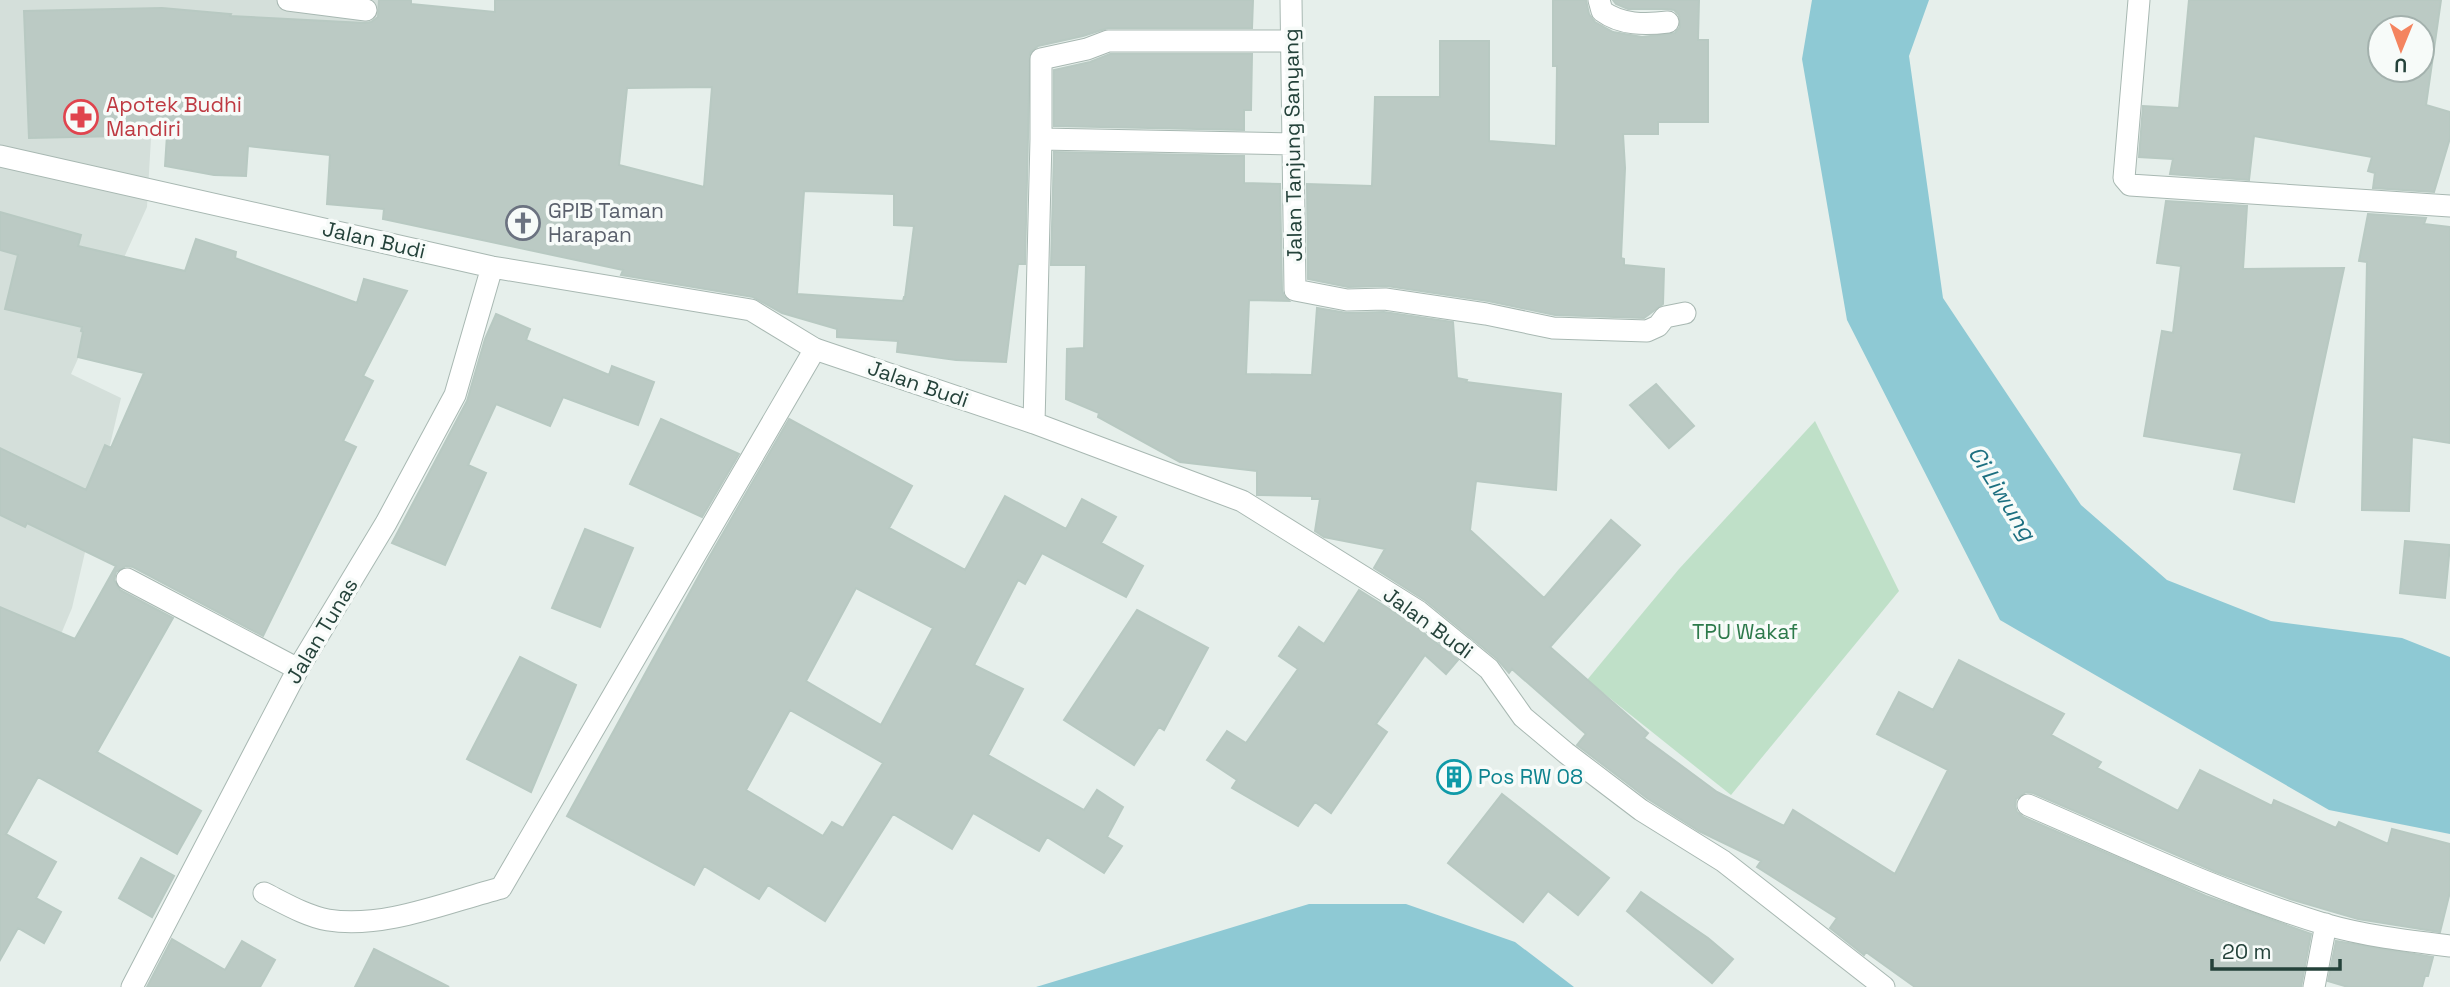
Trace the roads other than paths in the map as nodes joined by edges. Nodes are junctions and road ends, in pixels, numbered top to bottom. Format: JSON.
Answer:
{"nodes":[{"id":1,"x":288,"y":0,"type":"edge"},
{"id":2,"x":1291,"y":0,"type":"edge"},
{"id":3,"x":1599,"y":0,"type":"edge"},
{"id":4,"x":2140,"y":0,"type":"edge"},
{"id":5,"x":366,"y":10,"type":"dead end"},
{"id":6,"x":1668,"y":22,"type":"dead end"},
{"id":7,"x":1292,"y":41,"type":"junction"},
{"id":8,"x":1041,"y":139,"type":"junction"},
{"id":9,"x":1293,"y":144,"type":"junction"},
{"id":10,"x":0,"y":156,"type":"edge"},
{"id":11,"x":2450,"y":206,"type":"edge"},
{"id":12,"x":492,"y":267,"type":"junction"},
{"id":13,"x":1685,"y":313,"type":"dead end"},
{"id":14,"x":816,"y":349,"type":"junction"},
{"id":15,"x":1034,"y":423,"type":"junction"},
{"id":16,"x":127,"y":579,"type":"dead end"},
{"id":17,"x":298,"y":669,"type":"junction"},
{"id":18,"x":2028,"y":805,"type":"dead end"},
{"id":19,"x":264,"y":893,"type":"dead end"},
{"id":20,"x":2326,"y":924,"type":"junction"},
{"id":21,"x":2450,"y":946,"type":"edge"},
{"id":22,"x":132,"y":987,"type":"edge"},
{"id":23,"x":1884,"y":987,"type":"edge"},
{"id":24,"x":2314,"y":987,"type":"edge"}],
"edges":[{"from":1,"to":5,"type":"street"},
{"from":2,"to":7,"type":"street","name":"Jalan Tanjung Sanyang"},
{"from":3,"to":6,"type":"street"},
{"from":4,"to":11,"type":"street"},
{"from":7,"to":8,"type":"street"},
{"from":7,"to":9,"type":"street","name":"Jalan Tanjung Sanyang"},
{"from":8,"to":9,"type":"street"},
{"from":8,"to":15,"type":"street"},
{"from":9,"to":13,"type":"street","name":"Jalan Tanjung Sanyang"},
{"from":10,"to":12,"type":"street","name":"Jalan Budi"},
{"from":12,"to":14,"type":"street","name":"Jalan Budi"},
{"from":12,"to":17,"type":"street","name":"Jalan Tunas"},
{"from":14,"to":15,"type":"street","name":"Jalan Budi"},
{"from":14,"to":19,"type":"street"},
{"from":15,"to":23,"type":"street","name":"Jalan Budi"},
{"from":16,"to":17,"type":"street"},
{"from":17,"to":22,"type":"street","name":"Jalan Tunas"},
{"from":18,"to":20,"type":"street"},
{"from":20,"to":21,"type":"street"},
{"from":20,"to":24,"type":"street"}]}
